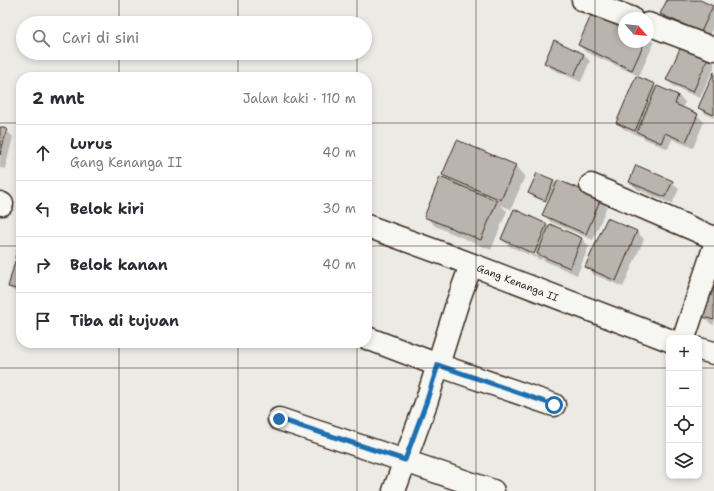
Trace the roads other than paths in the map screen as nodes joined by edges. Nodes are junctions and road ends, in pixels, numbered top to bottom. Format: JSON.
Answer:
{"nodes":[{"id":1,"x":583,"y":0,"type":"edge"},
{"id":2,"x":618,"y":13,"type":"edge"},
{"id":3,"x":654,"y":26,"type":"edge"},
{"id":4,"x":714,"y":49,"type":"edge"},
{"id":5,"x":591,"y":185,"type":"dead end"},
{"id":6,"x":372,"y":228,"type":"edge"},
{"id":7,"x":714,"y":238,"type":"edge"},
{"id":8,"x":714,"y":248,"type":"edge"},
{"id":9,"x":471,"y":265,"type":"junction"},
{"id":10,"x":685,"y":335,"type":"edge"},
{"id":11,"x":666,"y":339,"type":"edge"},
{"id":12,"x":372,"y":340,"type":"edge"},
{"id":13,"x":702,"y":350,"type":"edge"},
{"id":14,"x":714,"y":353,"type":"edge"},
{"id":15,"x":438,"y":365,"type":"junction"},
{"id":16,"x":554,"y":405,"type":"dead end"},
{"id":17,"x":279,"y":419,"type":"dead end"},
{"id":18,"x":405,"y":460,"type":"junction"},
{"id":19,"x":394,"y":491,"type":"edge"},
{"id":20,"x":493,"y":491,"type":"edge"}],
"edges":[{"from":1,"to":2,"type":"street"},
{"from":3,"to":4,"type":"street"},
{"from":5,"to":7,"type":"street"},
{"from":6,"to":9,"type":"street","name":"Gang Kenanga II"},
{"from":8,"to":10,"type":"street"},
{"from":9,"to":11,"type":"street","name":"Gang Kenanga II"},
{"from":9,"to":15,"type":"street"},
{"from":12,"to":15,"type":"street"},
{"from":13,"to":14,"type":"street"},
{"from":15,"to":16,"type":"street"},
{"from":15,"to":18,"type":"street"},
{"from":17,"to":18,"type":"street"},
{"from":18,"to":19,"type":"street"},
{"from":18,"to":20,"type":"street"}]}
